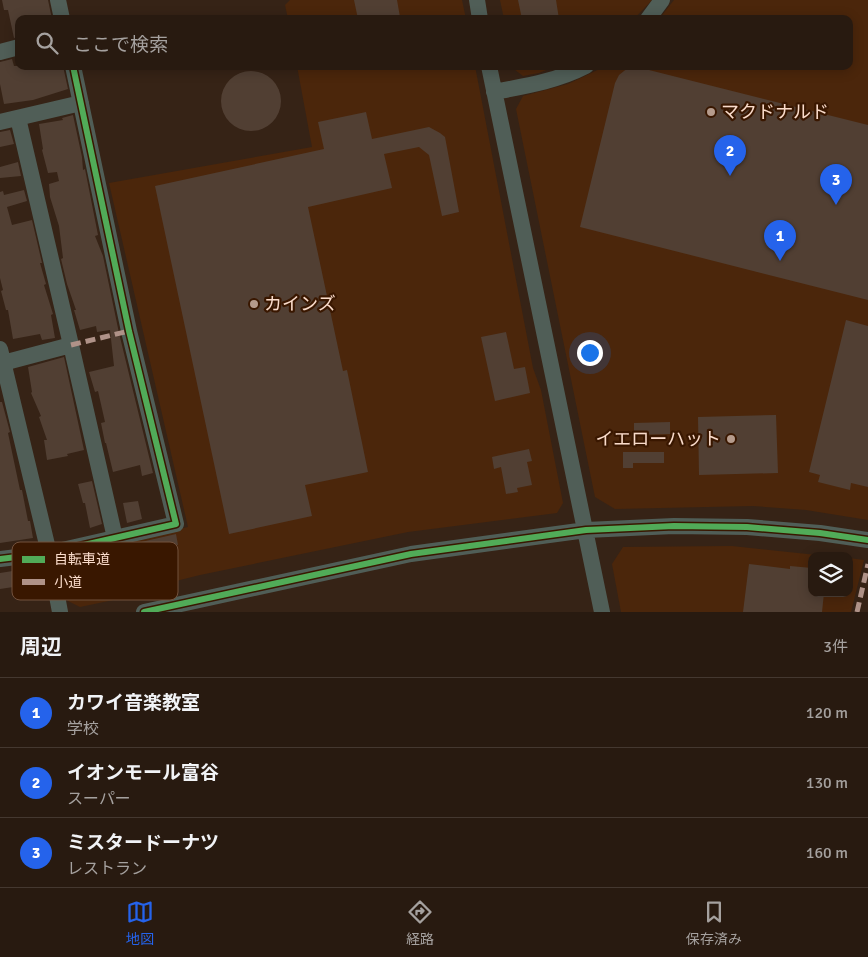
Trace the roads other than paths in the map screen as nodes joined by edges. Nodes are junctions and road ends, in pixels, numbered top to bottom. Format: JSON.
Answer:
{"nodes":[{"id":1,"x":58,"y":0,"type":"edge"},
{"id":2,"x":476,"y":0,"type":"edge"},
{"id":3,"x":662,"y":0,"type":"edge"},
{"id":4,"x":61,"y":15,"type":"edge"},
{"id":5,"x":479,"y":15,"type":"edge"},
{"id":6,"x":651,"y":15,"type":"edge"},
{"id":7,"x":15,"y":48,"type":"edge"},
{"id":8,"x":0,"y":52,"type":"edge"},
{"id":9,"x":74,"y":70,"type":"edge"},
{"id":10,"x":490,"y":70,"type":"edge"},
{"id":11,"x":578,"y":70,"type":"edge"},
{"id":12,"x":494,"y":92,"type":"junction"},
{"id":13,"x":81,"y":103,"type":"junction"},
{"id":14,"x":18,"y":118,"type":"junction"},
{"id":15,"x":0,"y":122,"type":"edge"},
{"id":16,"x":71,"y":345,"type":"junction"},
{"id":17,"x":2,"y":356,"type":"edge"},
{"id":18,"x":586,"y":530,"type":"junction"},
{"id":19,"x":115,"y":538,"type":"junction"},
{"id":20,"x":868,"y":540,"type":"edge"},
{"id":21,"x":45,"y":542,"type":"edge"},
{"id":22,"x":97,"y":542,"type":"edge"},
{"id":23,"x":144,"y":612,"type":"edge"},
{"id":24,"x":602,"y":612,"type":"edge"}],
"edges":[{"from":1,"to":4,"type":"street"},
{"from":2,"to":5,"type":"street"},
{"from":3,"to":6,"type":"street"},
{"from":7,"to":8,"type":"street"},
{"from":9,"to":13,"type":"street"},
{"from":10,"to":12,"type":"street"},
{"from":11,"to":12,"type":"street"},
{"from":12,"to":18,"type":"street"},
{"from":13,"to":14,"type":"street"},
{"from":13,"to":19,"type":"street"},
{"from":14,"to":15,"type":"street"},
{"from":14,"to":16,"type":"street"},
{"from":16,"to":17,"type":"street"},
{"from":16,"to":19,"type":"street"},
{"from":17,"to":21,"type":"street"},
{"from":18,"to":20,"type":"street"},
{"from":18,"to":23,"type":"street"},
{"from":18,"to":24,"type":"street"},
{"from":19,"to":22,"type":"street"}]}
